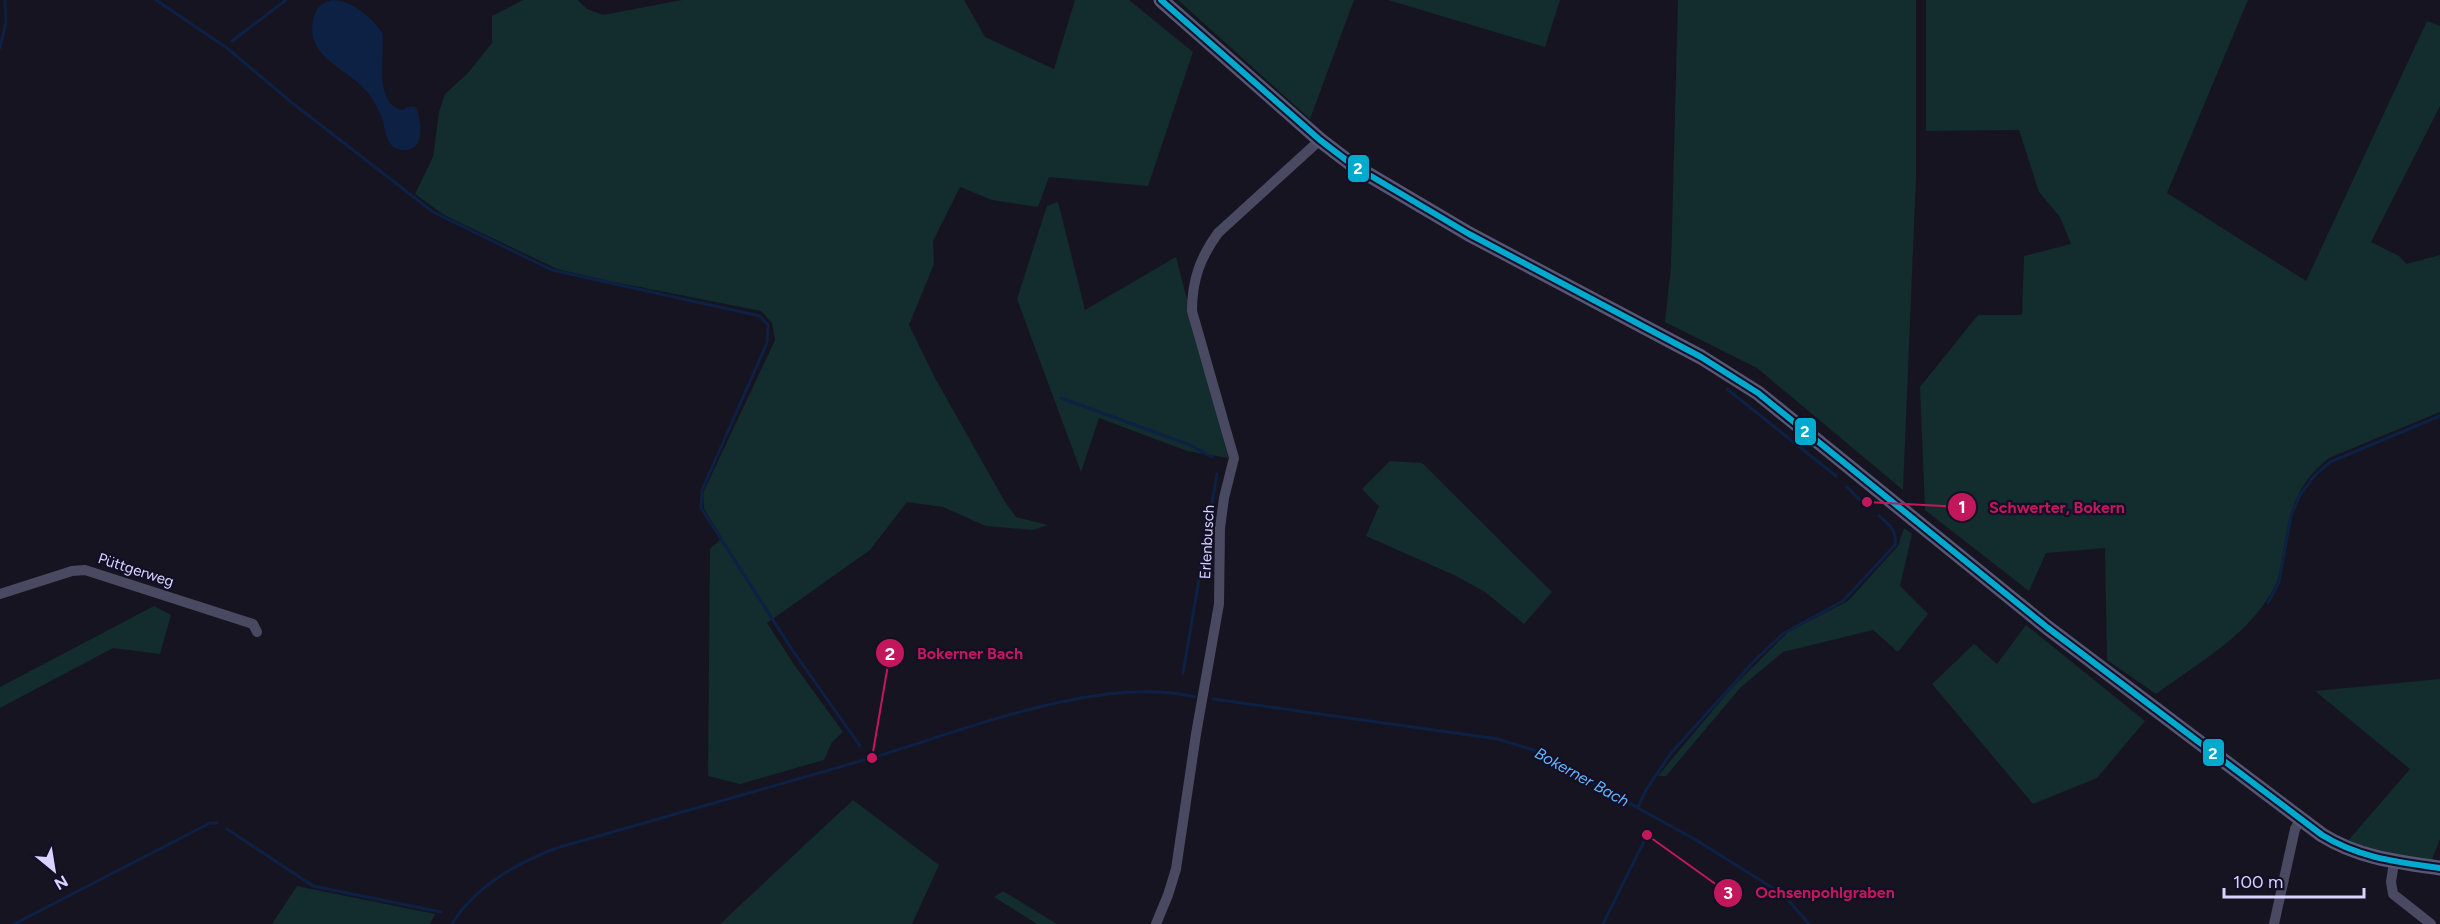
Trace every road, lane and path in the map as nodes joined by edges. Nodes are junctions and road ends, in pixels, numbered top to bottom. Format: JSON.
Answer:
{"nodes":[{"id":1,"x":1161,"y":0,"type":"edge"},
{"id":2,"x":1320,"y":140,"type":"junction"},
{"id":3,"x":0,"y":594,"type":"edge"},
{"id":4,"x":257,"y":632,"type":"dead end"},
{"id":5,"x":2300,"y":819,"type":"junction"},
{"id":6,"x":2394,"y":862,"type":"junction"},
{"id":7,"x":2440,"y":868,"type":"edge"},
{"id":8,"x":1156,"y":924,"type":"edge"},
{"id":9,"x":2274,"y":924,"type":"edge"},
{"id":10,"x":2431,"y":924,"type":"edge"}],
"edges":[{"from":1,"to":2,"type":"street"},
{"from":2,"to":5,"type":"street"},
{"from":2,"to":8,"type":"street","name":"Erlenbusch"},
{"from":3,"to":4,"type":"street","name":"Püttgerweg"},
{"from":5,"to":6,"type":"street"},
{"from":5,"to":9,"type":"street"},
{"from":6,"to":7,"type":"street"},
{"from":6,"to":10,"type":"street"}]}
